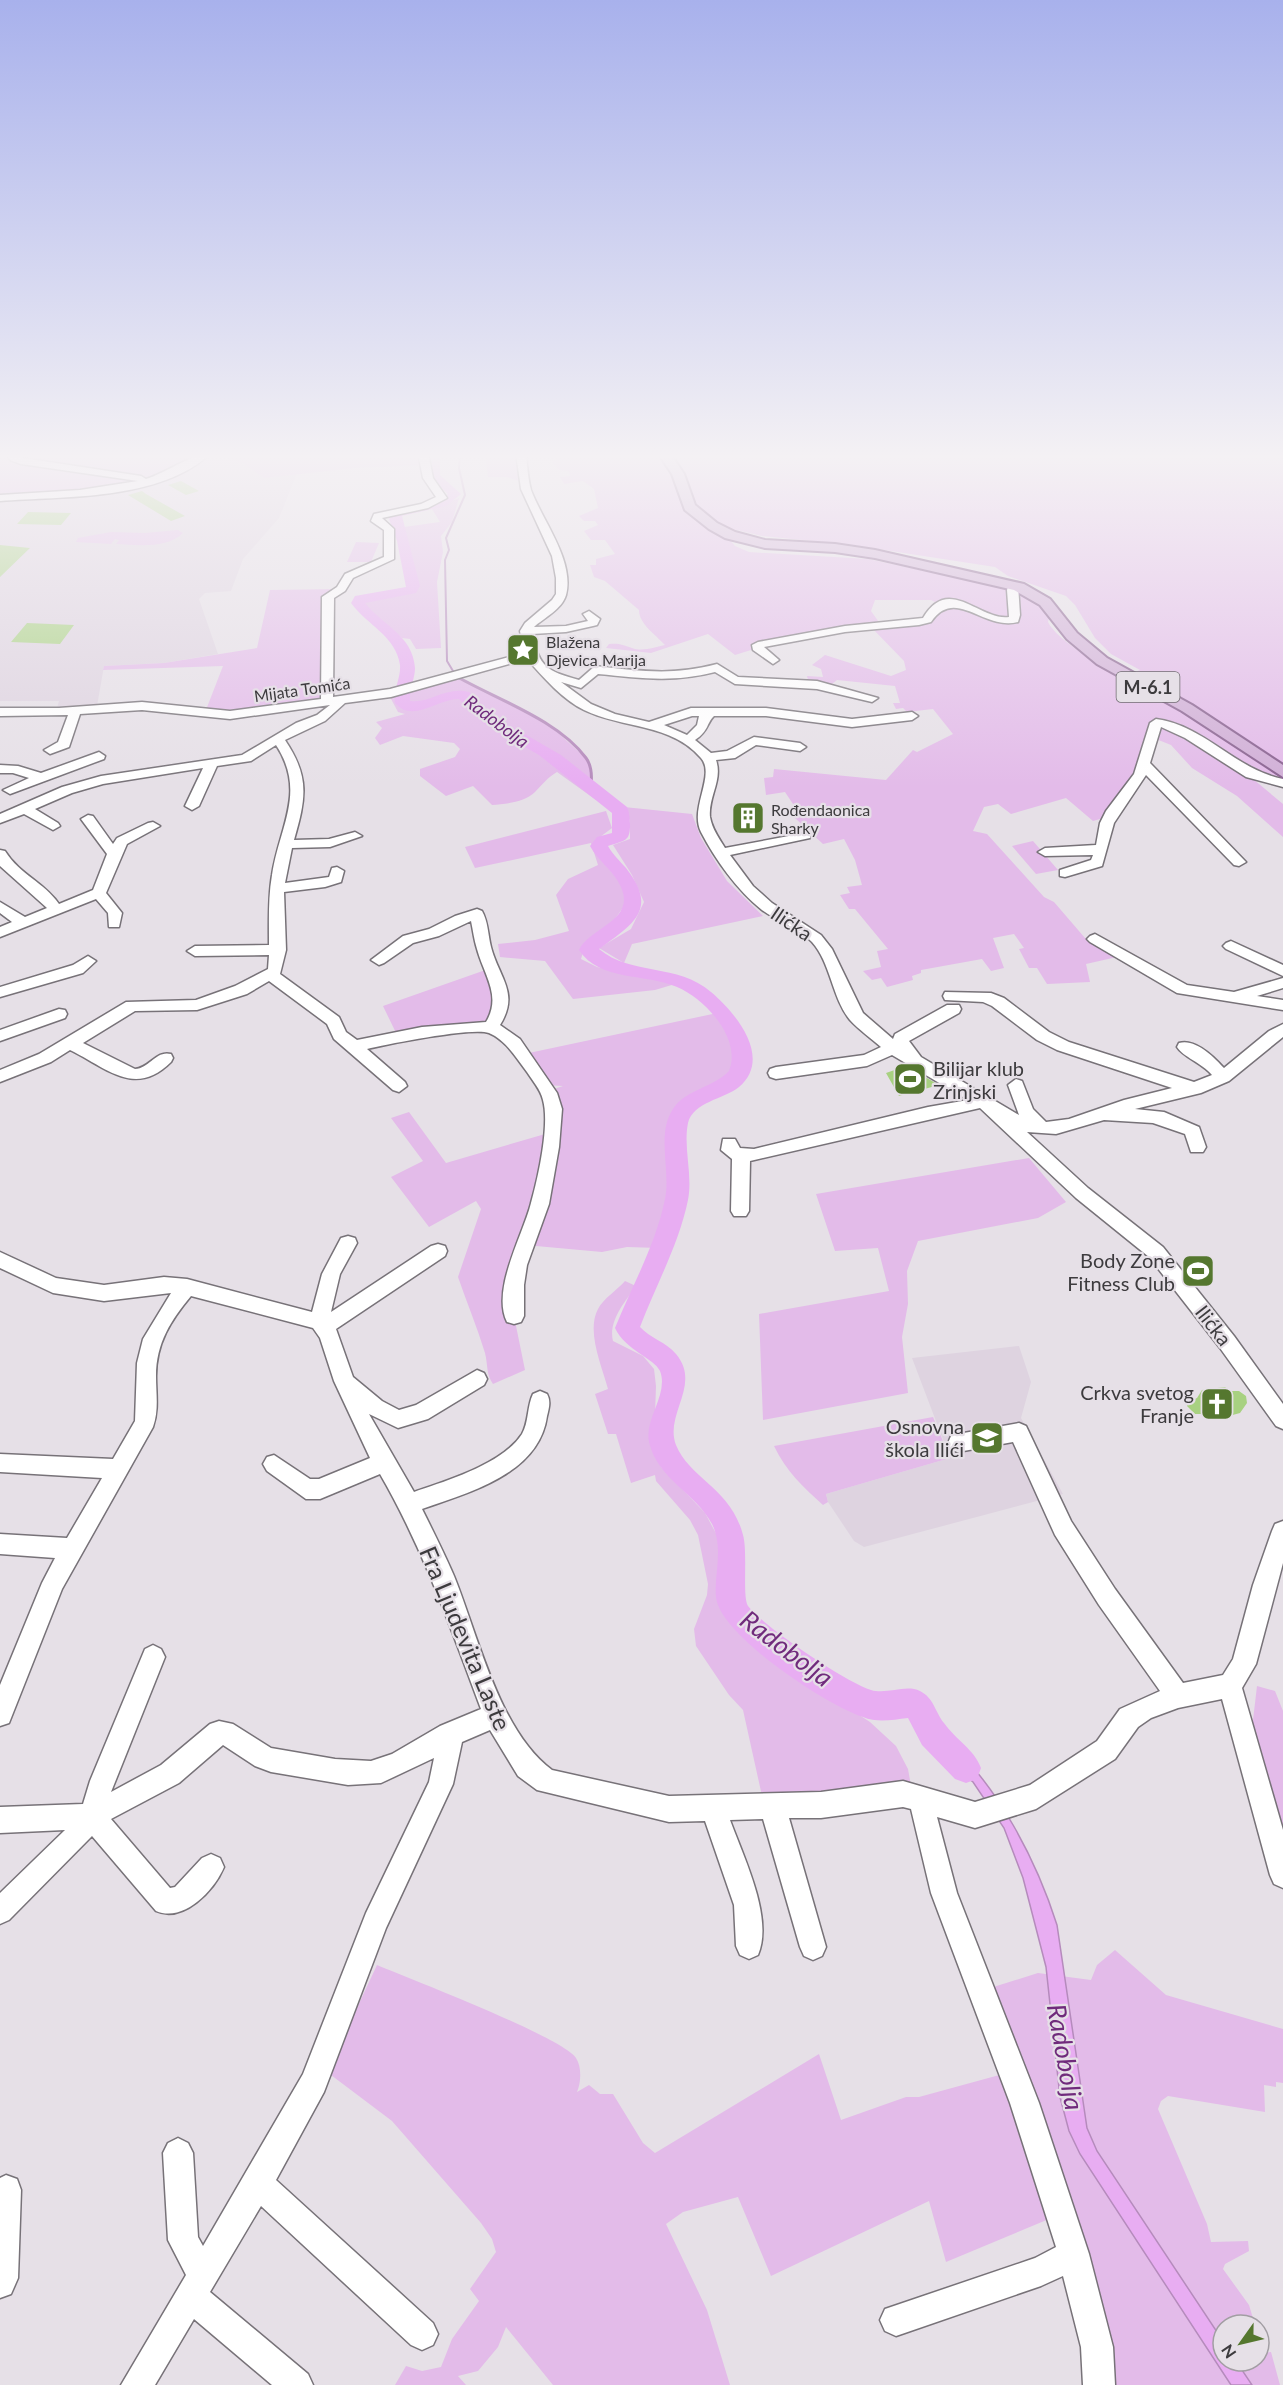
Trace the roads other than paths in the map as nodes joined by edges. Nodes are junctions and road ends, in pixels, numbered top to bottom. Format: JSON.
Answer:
{"nodes":[{"id":1,"x":377,"y":564,"type":"edge"},
{"id":2,"x":559,"y":564,"type":"edge"},
{"id":3,"x":921,"y":564,"type":"edge"},
{"id":4,"x":1013,"y":585,"type":"junction"},
{"id":5,"x":589,"y":614,"type":"dead end"},
{"id":6,"x":526,"y":631,"type":"junction"},
{"id":7,"x":529,"y":655,"type":"junction"},
{"id":8,"x":773,"y":660,"type":"dead end"},
{"id":9,"x":547,"y":674,"type":"junction"},
{"id":10,"x":872,"y":698,"type":"dead end"},
{"id":11,"x":333,"y":702,"type":"junction"},
{"id":12,"x":0,"y":712,"type":"edge"},
{"id":13,"x":75,"y":712,"type":"junction"},
{"id":14,"x":711,"y":712,"type":"junction"},
{"id":15,"x":912,"y":716,"type":"dead end"},
{"id":16,"x":651,"y":725,"type":"junction"},
{"id":17,"x":279,"y":740,"type":"junction"},
{"id":18,"x":687,"y":740,"type":"junction"},
{"id":19,"x":800,"y":747,"type":"dead end"},
{"id":20,"x":50,"y":750,"type":"dead end"},
{"id":21,"x":99,"y":756,"type":"dead end"},
{"id":22,"x":708,"y":757,"type":"junction"},
{"id":23,"x":212,"y":762,"type":"junction"},
{"id":24,"x":1144,"y":765,"type":"junction"},
{"id":25,"x":0,"y":769,"type":"edge"},
{"id":26,"x":1283,"y":772,"type":"edge"},
{"id":27,"x":41,"y":778,"type":"junction"},
{"id":28,"x":1283,"y":783,"type":"edge"},
{"id":29,"x":10,"y":790,"type":"dead end"},
{"id":30,"x":67,"y":790,"type":"junction"},
{"id":31,"x":192,"y":806,"type":"dead end"},
{"id":32,"x":24,"y":808,"type":"junction"},
{"id":33,"x":5,"y":817,"type":"edge"},
{"id":34,"x":88,"y":819,"type":"dead end"},
{"id":35,"x":53,"y":826,"type":"dead end"},
{"id":36,"x":153,"y":826,"type":"dead end"},
{"id":37,"x":805,"y":835,"type":"dead end"},
{"id":38,"x":355,"y":836,"type":"dead end"},
{"id":39,"x":287,"y":844,"type":"junction"},
{"id":40,"x":1102,"y":848,"type":"junction"},
{"id":41,"x":1045,"y":852,"type":"dead end"},
{"id":42,"x":720,"y":853,"type":"junction"},
{"id":43,"x":0,"y":854,"type":"edge"},
{"id":44,"x":114,"y":854,"type":"junction"},
{"id":45,"x":1239,"y":862,"type":"dead end"},
{"id":46,"x":337,"y":871,"type":"dead end"},
{"id":47,"x":1065,"y":873,"type":"dead end"},
{"id":48,"x":279,"y":888,"type":"junction"},
{"id":49,"x":99,"y":893,"type":"junction"},
{"id":50,"x":0,"y":906,"type":"edge"},
{"id":51,"x":55,"y":909,"type":"junction"},
{"id":52,"x":22,"y":922,"type":"junction"},
{"id":53,"x":114,"y":924,"type":"dead end"},
{"id":54,"x":0,"y":932,"type":"edge"},
{"id":55,"x":1095,"y":939,"type":"dead end"},
{"id":56,"x":1231,"y":946,"type":"dead end"},
{"id":57,"x":278,"y":950,"type":"junction"},
{"id":58,"x":195,"y":951,"type":"dead end"},
{"id":59,"x":378,"y":960,"type":"dead end"},
{"id":60,"x":88,"y":961,"type":"dead end"},
{"id":61,"x":1283,"y":970,"type":"edge"},
{"id":62,"x":271,"y":975,"type":"junction"},
{"id":63,"x":1283,"y":983,"type":"edge"},
{"id":64,"x":0,"y":992,"type":"edge"},
{"id":65,"x":1236,"y":996,"type":"junction"},
{"id":66,"x":1283,"y":1005,"type":"edge"},
{"id":67,"x":59,"y":1014,"type":"dead end"},
{"id":68,"x":490,"y":1027,"type":"junction"},
{"id":69,"x":1283,"y":1029,"type":"edge"},
{"id":70,"x":0,"y":1036,"type":"edge"},
{"id":71,"x":69,"y":1043,"type":"junction"},
{"id":72,"x":354,"y":1046,"type":"junction"},
{"id":73,"x":1185,"y":1047,"type":"dead end"},
{"id":74,"x":893,"y":1048,"type":"junction"},
{"id":75,"x":165,"y":1058,"type":"dead end"},
{"id":76,"x":916,"y":1060,"type":"junction"},
{"id":77,"x":776,"y":1074,"type":"dead end"},
{"id":78,"x":0,"y":1076,"type":"edge"},
{"id":79,"x":1223,"y":1077,"type":"junction"},
{"id":80,"x":1016,"y":1085,"type":"dead end"},
{"id":81,"x":399,"y":1086,"type":"dead end"},
{"id":82,"x":1197,"y":1089,"type":"junction"},
{"id":83,"x":983,"y":1101,"type":"junction"},
{"id":84,"x":1089,"y":1120,"type":"junction"},
{"id":85,"x":1041,"y":1127,"type":"junction"},
{"id":86,"x":1197,"y":1147,"type":"dead end"},
{"id":87,"x":740,"y":1211,"type":"dead end"},
{"id":88,"x":348,"y":1243,"type":"dead end"},
{"id":89,"x":438,"y":1251,"type":"dead end"},
{"id":90,"x":0,"y":1260,"type":"edge"},
{"id":91,"x":187,"y":1287,"type":"junction"},
{"id":92,"x":514,"y":1316,"type":"dead end"},
{"id":93,"x":321,"y":1324,"type":"junction"},
{"id":94,"x":477,"y":1379,"type":"dead end"},
{"id":95,"x":344,"y":1381,"type":"junction"},
{"id":96,"x":540,"y":1400,"type":"dead end"},
{"id":97,"x":1283,"y":1420,"type":"edge"},
{"id":98,"x":958,"y":1443,"type":"dead end"},
{"id":99,"x":0,"y":1463,"type":"edge"},
{"id":100,"x":274,"y":1464,"type":"dead end"},
{"id":101,"x":383,"y":1464,"type":"junction"},
{"id":102,"x":119,"y":1469,"type":"junction"},
{"id":103,"x":409,"y":1504,"type":"junction"},
{"id":104,"x":1283,"y":1531,"type":"edge"},
{"id":105,"x":0,"y":1544,"type":"edge"},
{"id":106,"x":74,"y":1550,"type":"junction"},
{"id":107,"x":153,"y":1657,"type":"dead end"},
{"id":108,"x":1230,"y":1686,"type":"junction"},
{"id":109,"x":1178,"y":1696,"type":"junction"},
{"id":110,"x":0,"y":1714,"type":"edge"},
{"id":111,"x":495,"y":1715,"type":"junction"},
{"id":112,"x":451,"y":1734,"type":"junction"},
{"id":113,"x":922,"y":1799,"type":"junction"},
{"id":114,"x":772,"y":1805,"type":"junction"},
{"id":115,"x":712,"y":1806,"type":"junction"},
{"id":116,"x":92,"y":1816,"type":"junction"},
{"id":117,"x":0,"y":1820,"type":"edge"},
{"id":118,"x":211,"y":1867,"type":"dead end"},
{"id":119,"x":1283,"y":1875,"type":"edge"},
{"id":120,"x":0,"y":1911,"type":"edge"},
{"id":121,"x":749,"y":1946,"type":"dead end"},
{"id":122,"x":813,"y":1947,"type":"dead end"},
{"id":123,"x":178,"y":2153,"type":"dead end"},
{"id":124,"x":258,"y":2183,"type":"junction"},
{"id":125,"x":6,"y":2190,"type":"dead end"},
{"id":126,"x":1074,"y":2254,"type":"junction"},
{"id":127,"x":1,"y":2279,"type":"edge"},
{"id":128,"x":196,"y":2285,"type":"junction"},
{"id":129,"x":896,"y":2320,"type":"dead end"},
{"id":130,"x":422,"y":2334,"type":"dead end"},
{"id":131,"x":136,"y":2385,"type":"edge"},
{"id":132,"x":297,"y":2385,"type":"edge"},
{"id":133,"x":1099,"y":2385,"type":"edge"}],
"edges":[{"from":1,"to":11,"type":"street"},
{"from":2,"to":6,"type":"street"},
{"from":3,"to":4,"type":"main road","number":"M-6.1"},
{"from":4,"to":8,"type":"street"},
{"from":4,"to":26,"type":"main road","number":"M-6.1"},
{"from":5,"to":6,"type":"street"},
{"from":6,"to":7,"type":"street"},
{"from":7,"to":9,"type":"street"},
{"from":7,"to":11,"type":"street","name":"Mijata Tomića"},
{"from":9,"to":10,"type":"street"},
{"from":9,"to":16,"type":"street"},
{"from":11,"to":13,"type":"street","name":"Mijata Tomića"},
{"from":11,"to":17,"type":"street"},
{"from":12,"to":13,"type":"street","name":"Mijata Tomića"},
{"from":13,"to":20,"type":"street"},
{"from":14,"to":15,"type":"street"},
{"from":14,"to":16,"type":"street"},
{"from":14,"to":18,"type":"street"},
{"from":16,"to":18,"type":"street"},
{"from":17,"to":23,"type":"street"},
{"from":17,"to":39,"type":"street"},
{"from":18,"to":22,"type":"street"},
{"from":19,"to":22,"type":"street"},
{"from":21,"to":27,"type":"street"},
{"from":22,"to":42,"type":"street","name":"Ilićka"},
{"from":23,"to":30,"type":"street"},
{"from":23,"to":31,"type":"street"},
{"from":24,"to":28,"type":"street"},
{"from":24,"to":40,"type":"street"},
{"from":24,"to":45,"type":"street"},
{"from":25,"to":27,"type":"street"},
{"from":27,"to":29,"type":"street"},
{"from":27,"to":30,"type":"street"},
{"from":30,"to":32,"type":"street"},
{"from":32,"to":33,"type":"street"},
{"from":32,"to":35,"type":"street"},
{"from":34,"to":44,"type":"street"},
{"from":36,"to":44,"type":"street"},
{"from":37,"to":42,"type":"street"},
{"from":38,"to":39,"type":"street"},
{"from":39,"to":48,"type":"street"},
{"from":40,"to":41,"type":"street"},
{"from":40,"to":47,"type":"street"},
{"from":42,"to":74,"type":"street","name":"Ilićka"},
{"from":43,"to":51,"type":"street"},
{"from":44,"to":49,"type":"street"},
{"from":46,"to":48,"type":"street"},
{"from":48,"to":57,"type":"street"},
{"from":49,"to":51,"type":"street"},
{"from":49,"to":53,"type":"street"},
{"from":50,"to":52,"type":"street"},
{"from":51,"to":52,"type":"street"},
{"from":52,"to":54,"type":"street"},
{"from":55,"to":65,"type":"street"},
{"from":56,"to":61,"type":"street"},
{"from":57,"to":58,"type":"street"},
{"from":57,"to":62,"type":"street"},
{"from":59,"to":68,"type":"street"},
{"from":60,"to":64,"type":"street"},
{"from":62,"to":71,"type":"street"},
{"from":62,"to":72,"type":"street"},
{"from":63,"to":65,"type":"street"},
{"from":65,"to":66,"type":"street"},
{"from":67,"to":70,"type":"street"},
{"from":68,"to":72,"type":"street"},
{"from":68,"to":92,"type":"street"},
{"from":69,"to":79,"type":"street"},
{"from":71,"to":75,"type":"street"},
{"from":71,"to":78,"type":"street"},
{"from":72,"to":81,"type":"street"},
{"from":73,"to":79,"type":"street"},
{"from":74,"to":76,"type":"street","name":"Ilićka"},
{"from":74,"to":77,"type":"street"},
{"from":76,"to":82,"type":"street"},
{"from":76,"to":83,"type":"street","name":"Ilićka"},
{"from":79,"to":82,"type":"street"},
{"from":80,"to":85,"type":"street"},
{"from":82,"to":84,"type":"street"},
{"from":83,"to":85,"type":"street"},
{"from":83,"to":87,"type":"street"},
{"from":83,"to":97,"type":"street","name":"Ilićka"},
{"from":84,"to":85,"type":"street"},
{"from":84,"to":86,"type":"street"},
{"from":88,"to":93,"type":"street"},
{"from":89,"to":93,"type":"street"},
{"from":90,"to":91,"type":"street"},
{"from":91,"to":93,"type":"street"},
{"from":91,"to":102,"type":"street"},
{"from":93,"to":95,"type":"street","name":"Fra Ljudevita Laste"},
{"from":94,"to":95,"type":"street"},
{"from":95,"to":101,"type":"street","name":"Fra Ljudevita Laste"},
{"from":96,"to":103,"type":"street"},
{"from":98,"to":109,"type":"street"},
{"from":99,"to":102,"type":"street"},
{"from":100,"to":101,"type":"street"},
{"from":101,"to":103,"type":"street","name":"Fra Ljudevita Laste"},
{"from":102,"to":106,"type":"street"},
{"from":103,"to":111,"type":"street","name":"Fra Ljudevita Laste"},
{"from":104,"to":108,"type":"street"},
{"from":105,"to":106,"type":"street"},
{"from":106,"to":110,"type":"street"},
{"from":107,"to":116,"type":"street"},
{"from":108,"to":109,"type":"street","name":"Fra Ljudevita Laste"},
{"from":108,"to":119,"type":"street"},
{"from":109,"to":113,"type":"street","name":"Fra Ljudevita Laste"},
{"from":111,"to":112,"type":"street"},
{"from":111,"to":115,"type":"street","name":"Fra Ljudevita Laste"},
{"from":112,"to":116,"type":"street"},
{"from":112,"to":124,"type":"street"},
{"from":113,"to":114,"type":"street","name":"Fra Ljudevita Laste"},
{"from":113,"to":126,"type":"street"},
{"from":114,"to":115,"type":"street","name":"Fra Ljudevita Laste"},
{"from":114,"to":122,"type":"street"},
{"from":115,"to":121,"type":"street"},
{"from":116,"to":117,"type":"street"},
{"from":116,"to":118,"type":"street"},
{"from":116,"to":120,"type":"street"},
{"from":123,"to":128,"type":"street"},
{"from":124,"to":128,"type":"street"},
{"from":124,"to":130,"type":"street"},
{"from":125,"to":127,"type":"street"},
{"from":126,"to":129,"type":"street"},
{"from":126,"to":133,"type":"street"},
{"from":128,"to":131,"type":"street"},
{"from":128,"to":132,"type":"street"}]}
